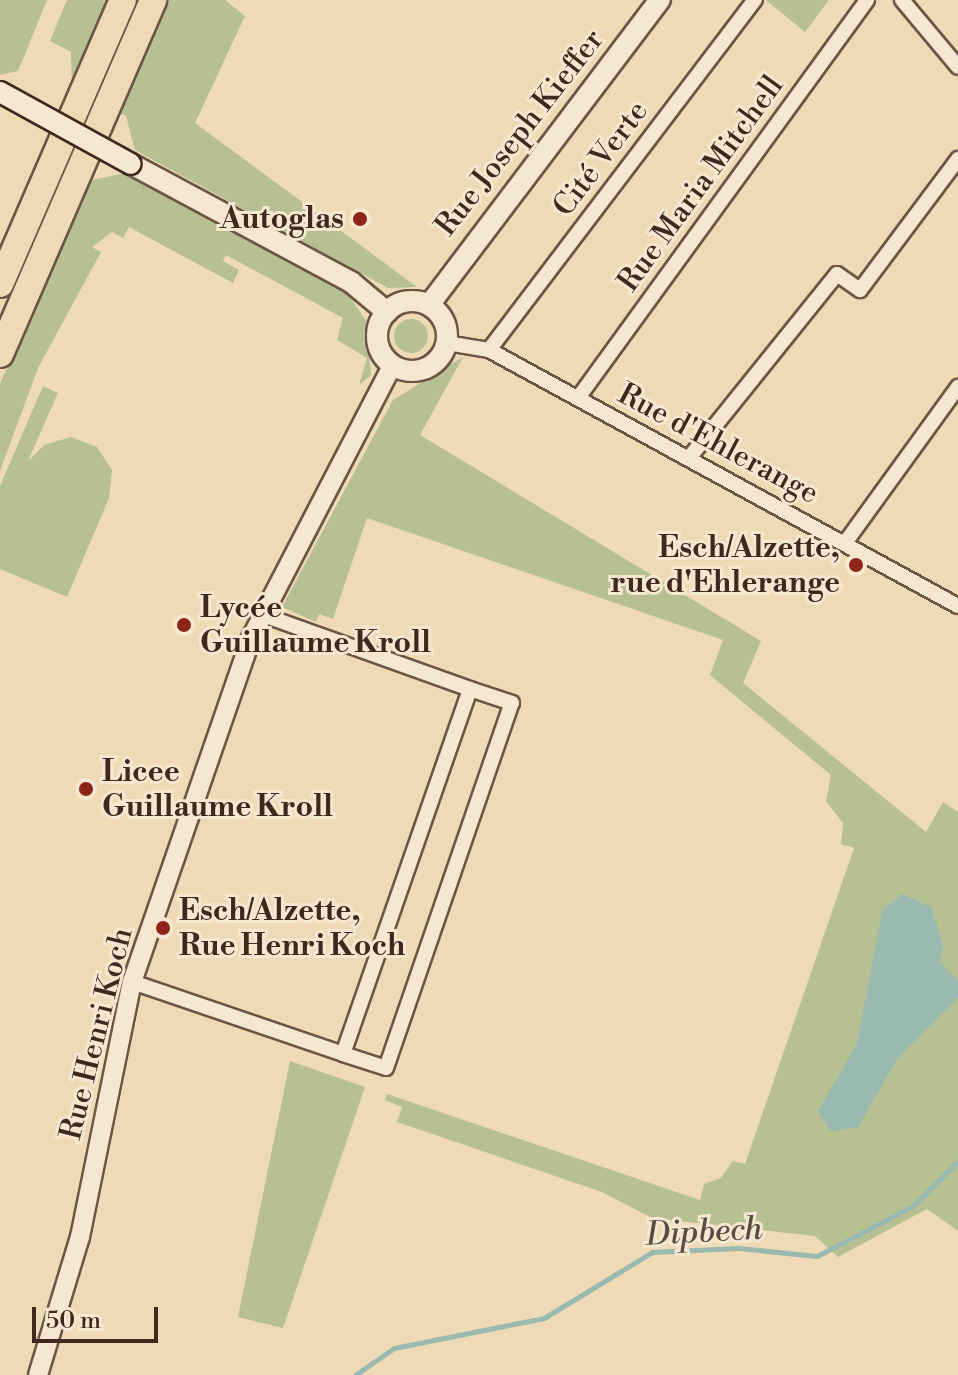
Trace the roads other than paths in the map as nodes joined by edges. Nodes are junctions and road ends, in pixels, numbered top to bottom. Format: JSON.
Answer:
{"nodes":[{"id":1,"x":123,"y":0,"type":"edge"},
{"id":2,"x":153,"y":0,"type":"edge"},
{"id":3,"x":660,"y":0,"type":"edge"},
{"id":4,"x":755,"y":0,"type":"edge"},
{"id":5,"x":867,"y":0,"type":"edge"},
{"id":6,"x":902,"y":0,"type":"edge"},
{"id":7,"x":958,"y":67,"type":"edge"},
{"id":8,"x":0,"y":92,"type":"edge"},
{"id":9,"x":958,"y":159,"type":"edge"},
{"id":10,"x":0,"y":284,"type":"edge"},
{"id":11,"x":429,"y":305,"type":"junction"},
{"id":12,"x":387,"y":312,"type":"junction"},
{"id":13,"x":447,"y":343,"type":"junction"},
{"id":14,"x":489,"y":350,"type":"junction"},
{"id":15,"x":0,"y":354,"type":"edge"},
{"id":16,"x":392,"y":366,"type":"junction"},
{"id":17,"x":958,"y":387,"type":"edge"},
{"id":18,"x":578,"y":398,"type":"junction"},
{"id":19,"x":689,"y":458,"type":"junction"},
{"id":20,"x":845,"y":543,"type":"junction"},
{"id":21,"x":958,"y":606,"type":"edge"},
{"id":22,"x":260,"y":614,"type":"junction"},
{"id":23,"x":470,"y":689,"type":"junction"},
{"id":24,"x":132,"y":982,"type":"junction"},
{"id":25,"x":343,"y":1054,"type":"junction"},
{"id":26,"x":38,"y":1375,"type":"edge"}],
"edges":[{"from":1,"to":10,"type":"highway"},
{"from":2,"to":15,"type":"highway"},
{"from":3,"to":11,"type":"main road","name":"Rue Joseph Kieffer"},
{"from":4,"to":14,"type":"street","name":"Cité Verte"},
{"from":5,"to":18,"type":"street","name":"Rue Maria Mitchell"},
{"from":6,"to":7,"type":"street"},
{"from":8,"to":12,"type":"main road","bridge":true},
{"from":9,"to":19,"type":"street"},
{"from":11,"to":12,"type":"main road"},
{"from":11,"to":13,"type":"main road"},
{"from":12,"to":16,"type":"main road"},
{"from":13,"to":14,"type":"street","name":"Rue d'Ehlerange"},
{"from":13,"to":16,"type":"main road"},
{"from":14,"to":18,"type":"street","name":"Rue d'Ehlerange"},
{"from":16,"to":22,"type":"street","name":"Rue Henri Koch"},
{"from":17,"to":20,"type":"street"},
{"from":18,"to":19,"type":"street","name":"Rue d'Ehlerange"},
{"from":19,"to":20,"type":"street","name":"Rue d'Ehlerange"},
{"from":20,"to":21,"type":"street","name":"Rue d'Ehlerange"},
{"from":22,"to":23,"type":"street"},
{"from":22,"to":24,"type":"street","name":"Rue Henri Koch"},
{"from":23,"to":25,"type":"street"},
{"from":23,"to":25,"type":"street"},
{"from":24,"to":25,"type":"street"},
{"from":24,"to":26,"type":"street","name":"Rue Henri Koch"}]}
